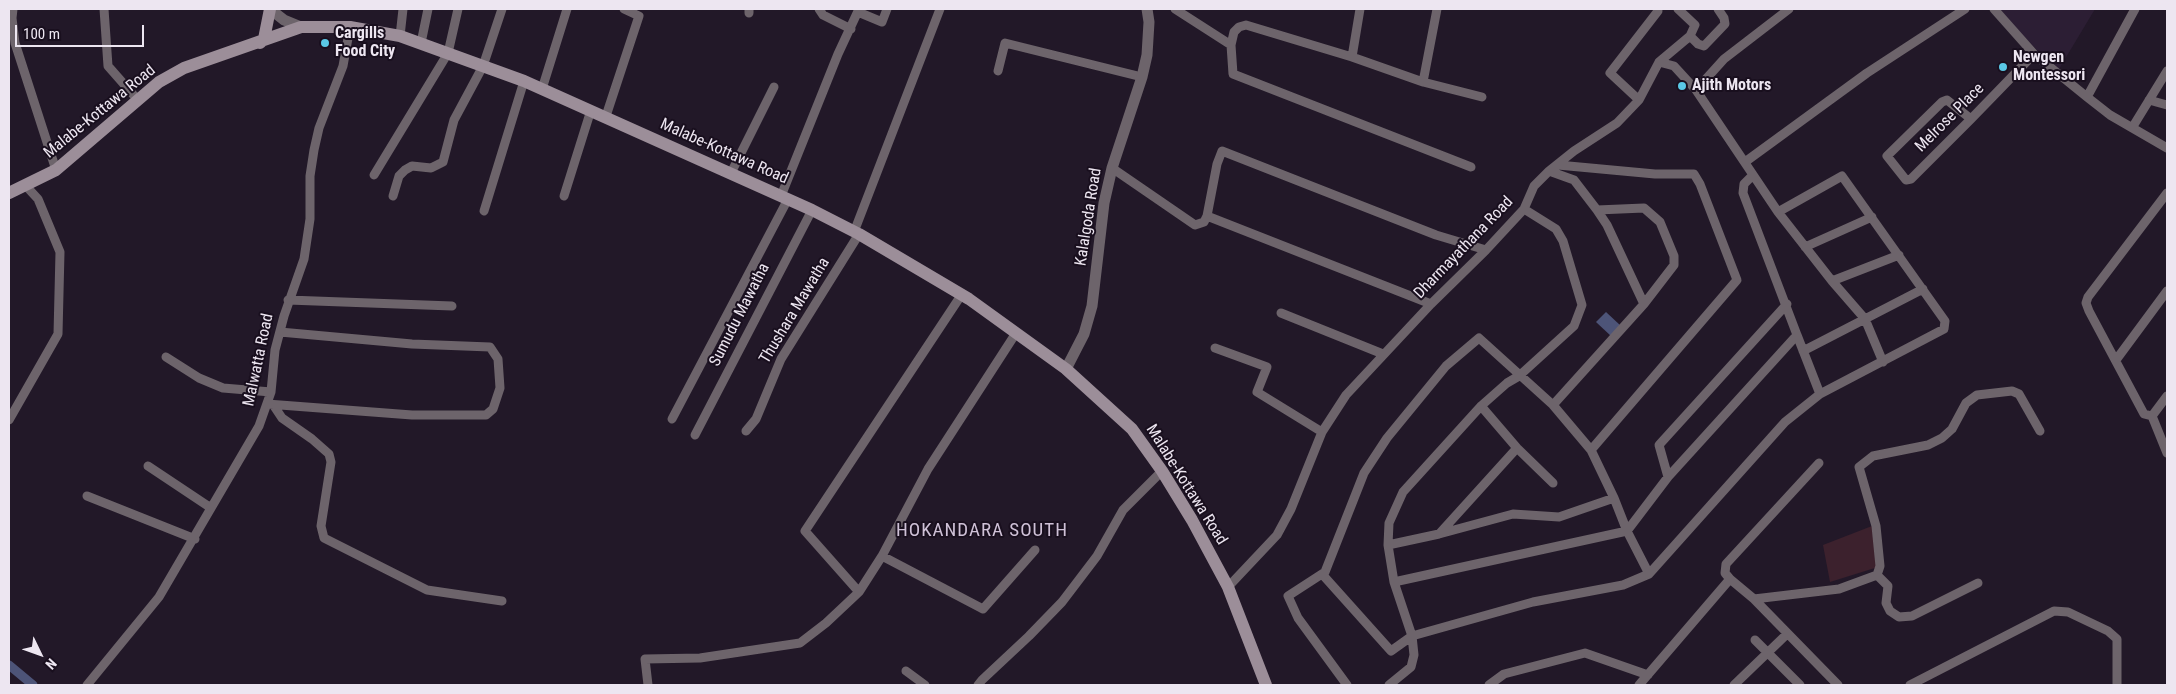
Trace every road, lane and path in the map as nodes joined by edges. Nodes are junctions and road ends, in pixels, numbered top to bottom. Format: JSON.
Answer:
{"nodes":[{"id":1,"x":104,"y":9,"type":"edge"},
{"id":2,"x":270,"y":9,"type":"edge"},
{"id":3,"x":403,"y":9,"type":"edge"},
{"id":4,"x":428,"y":9,"type":"edge"},
{"id":5,"x":458,"y":9,"type":"edge"},
{"id":6,"x":502,"y":9,"type":"edge"},
{"id":7,"x":567,"y":9,"type":"edge"},
{"id":8,"x":624,"y":9,"type":"edge"},
{"id":9,"x":819,"y":9,"type":"edge"},
{"id":10,"x":887,"y":9,"type":"edge"},
{"id":11,"x":940,"y":9,"type":"edge"},
{"id":12,"x":1147,"y":9,"type":"edge"},
{"id":13,"x":1175,"y":9,"type":"edge"},
{"id":14,"x":1360,"y":9,"type":"edge"},
{"id":15,"x":1436,"y":9,"type":"edge"},
{"id":16,"x":1678,"y":9,"type":"edge"},
{"id":17,"x":1718,"y":9,"type":"edge"},
{"id":18,"x":1789,"y":9,"type":"edge"},
{"id":19,"x":1965,"y":9,"type":"edge"},
{"id":20,"x":1994,"y":9,"type":"edge"},
{"id":21,"x":2135,"y":9,"type":"edge"},
{"id":22,"x":859,"y":10,"type":"edge"},
{"id":23,"x":1658,"y":10,"type":"dead end"},
{"id":24,"x":640,"y":12,"type":"edge"},
{"id":25,"x":11,"y":14,"type":"edge"},
{"id":26,"x":301,"y":27,"type":"junction"},
{"id":27,"x":350,"y":27,"type":"junction"},
{"id":28,"x":851,"y":29,"type":"junction"},
{"id":29,"x":400,"y":36,"type":"junction"},
{"id":30,"x":1690,"y":36,"type":"junction"},
{"id":31,"x":260,"y":43,"type":"junction"},
{"id":32,"x":421,"y":43,"type":"junction"},
{"id":33,"x":1231,"y":45,"type":"junction"},
{"id":34,"x":448,"y":53,"type":"junction"},
{"id":35,"x":2034,"y":54,"type":"junction"},
{"id":36,"x":1352,"y":57,"type":"junction"},
{"id":37,"x":1660,"y":62,"type":"junction"},
{"id":38,"x":483,"y":66,"type":"junction"},
{"id":39,"x":998,"y":71,"type":"dead end"},
{"id":40,"x":2167,"y":71,"type":"edge"},
{"id":41,"x":1142,"y":77,"type":"junction"},
{"id":42,"x":524,"y":81,"type":"junction"},
{"id":43,"x":1424,"y":82,"type":"junction"},
{"id":44,"x":774,"y":87,"type":"dead end"},
{"id":45,"x":542,"y":89,"type":"junction"},
{"id":46,"x":1696,"y":90,"type":"junction"},
{"id":47,"x":1482,"y":97,"type":"dead end"},
{"id":48,"x":2087,"y":97,"type":"junction"},
{"id":49,"x":137,"y":99,"type":"junction"},
{"id":50,"x":1639,"y":100,"type":"junction"},
{"id":51,"x":2149,"y":100,"type":"junction"},
{"id":52,"x":2167,"y":105,"type":"edge"},
{"id":53,"x":591,"y":110,"type":"junction"},
{"id":54,"x":606,"y":116,"type":"junction"},
{"id":55,"x":1971,"y":119,"type":"junction"},
{"id":56,"x":2132,"y":128,"type":"junction"},
{"id":57,"x":2167,"y":148,"type":"edge"},
{"id":58,"x":1745,"y":162,"type":"junction"},
{"id":59,"x":1558,"y":166,"type":"junction"},
{"id":60,"x":1471,"y":167,"type":"dead end"},
{"id":61,"x":1112,"y":168,"type":"junction"},
{"id":62,"x":56,"y":170,"type":"junction"},
{"id":63,"x":1549,"y":171,"type":"junction"},
{"id":64,"x":731,"y":173,"type":"junction"},
{"id":65,"x":374,"y":175,"type":"dead end"},
{"id":66,"x":1752,"y":176,"type":"junction"},
{"id":67,"x":26,"y":186,"type":"junction"},
{"id":68,"x":2167,"y":192,"type":"edge"},
{"id":69,"x":9,"y":193,"type":"edge"},
{"id":70,"x":393,"y":196,"type":"dead end"},
{"id":71,"x":564,"y":196,"type":"dead end"},
{"id":72,"x":784,"y":197,"type":"junction"},
{"id":73,"x":1524,"y":209,"type":"junction"},
{"id":74,"x":812,"y":210,"type":"junction"},
{"id":75,"x":1597,"y":210,"type":"junction"},
{"id":76,"x":484,"y":211,"type":"dead end"},
{"id":77,"x":1778,"y":212,"type":"junction"},
{"id":78,"x":1207,"y":216,"type":"junction"},
{"id":79,"x":1872,"y":218,"type":"junction"},
{"id":80,"x":857,"y":233,"type":"junction"},
{"id":81,"x":1805,"y":247,"type":"junction"},
{"id":82,"x":1486,"y":250,"type":"junction"},
{"id":83,"x":1899,"y":255,"type":"junction"},
{"id":84,"x":1832,"y":281,"type":"junction"},
{"id":85,"x":1922,"y":289,"type":"junction"},
{"id":86,"x":2167,"y":291,"type":"edge"},
{"id":87,"x":962,"y":294,"type":"junction"},
{"id":88,"x":288,"y":300,"type":"junction"},
{"id":89,"x":1430,"y":304,"type":"junction"},
{"id":90,"x":1644,"y":304,"type":"junction"},
{"id":91,"x":1787,"y":304,"type":"junction"},
{"id":92,"x":452,"y":306,"type":"dead end"},
{"id":93,"x":1281,"y":313,"type":"dead end"},
{"id":94,"x":1865,"y":319,"type":"junction"},
{"id":95,"x":280,"y":332,"type":"junction"},
{"id":96,"x":1016,"y":333,"type":"junction"},
{"id":97,"x":1797,"y":335,"type":"junction"},
{"id":98,"x":1215,"y":348,"type":"dead end"},
{"id":99,"x":1803,"y":351,"type":"junction"},
{"id":100,"x":1383,"y":354,"type":"junction"},
{"id":101,"x":166,"y":357,"type":"dead end"},
{"id":102,"x":2116,"y":360,"type":"junction"},
{"id":103,"x":1883,"y":362,"type":"junction"},
{"id":104,"x":1066,"y":369,"type":"junction"},
{"id":105,"x":1520,"y":376,"type":"junction"},
{"id":106,"x":271,"y":392,"type":"junction"},
{"id":107,"x":1820,"y":394,"type":"junction"},
{"id":108,"x":2167,"y":396,"type":"edge"},
{"id":109,"x":271,"y":405,"type":"junction"},
{"id":110,"x":1552,"y":405,"type":"junction"},
{"id":111,"x":1481,"y":406,"type":"junction"},
{"id":112,"x":2152,"y":416,"type":"junction"},
{"id":113,"x":9,"y":420,"type":"edge"},
{"id":114,"x":672,"y":420,"type":"dead end"},
{"id":115,"x":746,"y":431,"type":"dead end"},
{"id":116,"x":2040,"y":431,"type":"dead end"},
{"id":117,"x":1322,"y":432,"type":"junction"},
{"id":118,"x":695,"y":435,"type":"dead end"},
{"id":119,"x":1517,"y":448,"type":"junction"},
{"id":120,"x":1591,"y":450,"type":"junction"},
{"id":121,"x":2167,"y":453,"type":"edge"},
{"id":122,"x":1819,"y":463,"type":"dead end"},
{"id":123,"x":148,"y":466,"type":"dead end"},
{"id":124,"x":1162,"y":471,"type":"junction"},
{"id":125,"x":1668,"y":477,"type":"junction"},
{"id":126,"x":1553,"y":483,"type":"dead end"},
{"id":127,"x":87,"y":496,"type":"dead end"},
{"id":128,"x":1614,"y":498,"type":"junction"},
{"id":129,"x":211,"y":508,"type":"junction"},
{"id":130,"x":1627,"y":531,"type":"junction"},
{"id":131,"x":1439,"y":534,"type":"junction"},
{"id":132,"x":195,"y":539,"type":"junction"},
{"id":133,"x":1388,"y":545,"type":"junction"},
{"id":134,"x":1035,"y":550,"type":"dead end"},
{"id":135,"x":882,"y":556,"type":"junction"},
{"id":136,"x":1322,"y":574,"type":"junction"},
{"id":137,"x":1649,"y":574,"type":"junction"},
{"id":138,"x":1877,"y":576,"type":"junction"},
{"id":139,"x":1730,"y":579,"type":"junction"},
{"id":140,"x":1394,"y":582,"type":"junction"},
{"id":141,"x":1978,"y":583,"type":"dead end"},
{"id":142,"x":1228,"y":587,"type":"junction"},
{"id":143,"x":859,"y":592,"type":"junction"},
{"id":144,"x":1754,"y":599,"type":"junction"},
{"id":145,"x":502,"y":601,"type":"dead end"},
{"id":146,"x":1787,"y":634,"type":"junction"},
{"id":147,"x":1412,"y":636,"type":"junction"},
{"id":148,"x":1755,"y":640,"type":"dead end"},
{"id":149,"x":1768,"y":653,"type":"junction"},
{"id":150,"x":906,"y":670,"type":"dead end"},
{"id":151,"x":1648,"y":675,"type":"junction"},
{"id":152,"x":1741,"y":683,"type":"edge"},
{"id":153,"x":87,"y":685,"type":"edge"},
{"id":154,"x":648,"y":685,"type":"edge"},
{"id":155,"x":925,"y":685,"type":"edge"},
{"id":156,"x":978,"y":685,"type":"edge"},
{"id":157,"x":1266,"y":685,"type":"edge"},
{"id":158,"x":1347,"y":685,"type":"edge"},
{"id":159,"x":1389,"y":685,"type":"edge"},
{"id":160,"x":1489,"y":685,"type":"edge"},
{"id":161,"x":1639,"y":685,"type":"edge"},
{"id":162,"x":1800,"y":685,"type":"edge"},
{"id":163,"x":1838,"y":685,"type":"edge"},
{"id":164,"x":1910,"y":685,"type":"edge"},
{"id":165,"x":2116,"y":685,"type":"edge"}],
"edges":[{"from":1,"to":49,"type":"street"},
{"from":2,"to":26,"type":"street"},
{"from":2,"to":31,"type":"main road"},
{"from":3,"to":29,"type":"street"},
{"from":4,"to":32,"type":"street"},
{"from":5,"to":34,"type":"street"},
{"from":6,"to":38,"type":"street"},
{"from":7,"to":45,"type":"street"},
{"from":8,"to":24,"type":"street"},
{"from":9,"to":28,"type":"street"},
{"from":10,"to":22,"type":"street"},
{"from":11,"to":80,"type":"street","name":"Thushara Mawatha"},
{"from":12,"to":41,"type":"street","name":"Kalalgoda Road"},
{"from":13,"to":33,"type":"street"},
{"from":14,"to":36,"type":"street"},
{"from":15,"to":43,"type":"street"},
{"from":16,"to":30,"type":"street"},
{"from":17,"to":30,"type":"street"},
{"from":18,"to":46,"type":"street"},
{"from":19,"to":58,"type":"street"},
{"from":20,"to":35,"type":"street"},
{"from":21,"to":48,"type":"street"},
{"from":22,"to":28,"type":"street"},
{"from":23,"to":50,"type":"street"},
{"from":24,"to":54,"type":"street"},
{"from":25,"to":62,"type":"street"},
{"from":26,"to":27,"type":"main road","name":"Malabe-Kottawa Road"},
{"from":26,"to":31,"type":"main road","name":"Malabe-Kottawa Road"},
{"from":27,"to":29,"type":"main road","name":"Malabe-Kottawa Road"},
{"from":27,"to":88,"type":"street","name":"Malwatta Road"},
{"from":28,"to":72,"type":"street"},
{"from":29,"to":32,"type":"main road","name":"Malabe-Kottawa Road"},
{"from":30,"to":37,"type":"street"},
{"from":31,"to":49,"type":"main road","name":"Malabe-Kottawa Road"},
{"from":32,"to":34,"type":"main road","name":"Malabe-Kottawa Road"},
{"from":33,"to":36,"type":"street"},
{"from":33,"to":60,"type":"street"},
{"from":34,"to":38,"type":"main road","name":"Malabe-Kottawa Road"},
{"from":34,"to":65,"type":"street"},
{"from":35,"to":48,"type":"street"},
{"from":35,"to":55,"type":"street","name":"Melrose Place"},
{"from":36,"to":43,"type":"street"},
{"from":37,"to":46,"type":"street"},
{"from":37,"to":50,"type":"street","name":"Dharmayathana Road"},
{"from":38,"to":42,"type":"main road","name":"Malabe-Kottawa Road"},
{"from":38,"to":70,"type":"street"},
{"from":39,"to":41,"type":"street"},
{"from":40,"to":51,"type":"street"},
{"from":41,"to":61,"type":"street","name":"Kalalgoda Road"},
{"from":42,"to":45,"type":"main road","name":"Malabe-Kottawa Road"},
{"from":42,"to":76,"type":"street"},
{"from":43,"to":47,"type":"street"},
{"from":44,"to":64,"type":"street"},
{"from":45,"to":53,"type":"main road","name":"Malabe-Kottawa Road"},
{"from":46,"to":58,"type":"street"},
{"from":48,"to":56,"type":"street"},
{"from":49,"to":62,"type":"main road","name":"Malabe-Kottawa Road"},
{"from":50,"to":59,"type":"street","name":"Dharmayathana Road"},
{"from":51,"to":52,"type":"street"},
{"from":51,"to":56,"type":"street"},
{"from":53,"to":54,"type":"main road","name":"Malabe-Kottawa Road"},
{"from":53,"to":71,"type":"street"},
{"from":54,"to":64,"type":"main road","name":"Malabe-Kottawa Road"},
{"from":55,"to":55,"type":"street","name":"Melrose Place"},
{"from":56,"to":57,"type":"street"},
{"from":58,"to":66,"type":"street"},
{"from":59,"to":63,"type":"street","name":"Dharmayathana Road"},
{"from":59,"to":120,"type":"street"},
{"from":61,"to":78,"type":"street"},
{"from":61,"to":104,"type":"street","name":"Kalalgoda Road"},
{"from":62,"to":67,"type":"main road","name":"Malabe-Kottawa Road"},
{"from":63,"to":73,"type":"street","name":"Dharmayathana Road"},
{"from":63,"to":75,"type":"street"},
{"from":64,"to":72,"type":"main road","name":"Malabe-Kottawa Road"},
{"from":66,"to":77,"type":"street"},
{"from":66,"to":91,"type":"street"},
{"from":67,"to":69,"type":"main road","name":"Malabe-Kottawa Road"},
{"from":67,"to":113,"type":"street"},
{"from":68,"to":102,"type":"street"},
{"from":72,"to":74,"type":"main road","name":"Malabe-Kottawa Road"},
{"from":72,"to":114,"type":"street"},
{"from":73,"to":82,"type":"street","name":"Dharmayathana Road"},
{"from":73,"to":105,"type":"street"},
{"from":74,"to":80,"type":"main road","name":"Malabe-Kottawa Road"},
{"from":74,"to":118,"type":"street","name":"Sumudu Mawatha"},
{"from":75,"to":90,"type":"street"},
{"from":75,"to":90,"type":"street"},
{"from":77,"to":79,"type":"street"},
{"from":77,"to":81,"type":"street"},
{"from":78,"to":82,"type":"street"},
{"from":78,"to":89,"type":"street"},
{"from":79,"to":81,"type":"street"},
{"from":79,"to":83,"type":"street"},
{"from":80,"to":87,"type":"main road","name":"Malabe-Kottawa Road"},
{"from":80,"to":115,"type":"street","name":"Thushara Mawatha"},
{"from":81,"to":84,"type":"street"},
{"from":82,"to":89,"type":"street","name":"Dharmayathana Road"},
{"from":83,"to":84,"type":"street"},
{"from":83,"to":85,"type":"street"},
{"from":84,"to":94,"type":"street"},
{"from":85,"to":94,"type":"street"},
{"from":85,"to":103,"type":"street"},
{"from":86,"to":102,"type":"street"},
{"from":87,"to":96,"type":"main road","name":"Malabe-Kottawa Road"},
{"from":87,"to":143,"type":"street"},
{"from":88,"to":92,"type":"street"},
{"from":88,"to":95,"type":"street","name":"Malwatta Road"},
{"from":89,"to":100,"type":"street","name":"Dharmayathana Road"},
{"from":90,"to":110,"type":"street"},
{"from":91,"to":97,"type":"street"},
{"from":91,"to":125,"type":"street"},
{"from":93,"to":100,"type":"street"},
{"from":94,"to":99,"type":"street"},
{"from":94,"to":103,"type":"street"},
{"from":95,"to":106,"type":"street","name":"Malwatta Road"},
{"from":95,"to":109,"type":"street"},
{"from":96,"to":104,"type":"main road","name":"Malabe-Kottawa Road"},
{"from":96,"to":135,"type":"street"},
{"from":97,"to":99,"type":"street"},
{"from":97,"to":125,"type":"street"},
{"from":98,"to":117,"type":"street"},
{"from":99,"to":107,"type":"street"},
{"from":100,"to":117,"type":"street","name":"Dharmayathana Road"},
{"from":101,"to":106,"type":"street"},
{"from":102,"to":112,"type":"street"},
{"from":103,"to":107,"type":"street"},
{"from":104,"to":124,"type":"main road","name":"Malabe-Kottawa Road"},
{"from":105,"to":110,"type":"street"},
{"from":105,"to":111,"type":"street"},
{"from":105,"to":136,"type":"street"},
{"from":106,"to":109,"type":"street","name":"Malwatta Road"},
{"from":107,"to":137,"type":"street"},
{"from":108,"to":112,"type":"street"},
{"from":109,"to":129,"type":"street","name":"Malwatta Road"},
{"from":109,"to":145,"type":"street"},
{"from":110,"to":120,"type":"street"},
{"from":111,"to":119,"type":"street"},
{"from":111,"to":133,"type":"street"},
{"from":112,"to":121,"type":"street"},
{"from":116,"to":138,"type":"street"},
{"from":117,"to":142,"type":"street","name":"Dharmayathana Road"},
{"from":119,"to":126,"type":"street"},
{"from":119,"to":131,"type":"street"},
{"from":120,"to":128,"type":"street"},
{"from":122,"to":139,"type":"street"},
{"from":123,"to":129,"type":"street"},
{"from":124,"to":142,"type":"main road","name":"Malabe-Kottawa Road"},
{"from":124,"to":156,"type":"street"},
{"from":125,"to":130,"type":"street"},
{"from":127,"to":132,"type":"street"},
{"from":128,"to":130,"type":"street"},
{"from":128,"to":131,"type":"street"},
{"from":129,"to":132,"type":"street","name":"Malwatta Road"},
{"from":130,"to":137,"type":"street"},
{"from":130,"to":140,"type":"street"},
{"from":131,"to":133,"type":"street"},
{"from":132,"to":153,"type":"street","name":"Malwatta Road"},
{"from":133,"to":140,"type":"street"},
{"from":134,"to":135,"type":"street"},
{"from":135,"to":143,"type":"street"},
{"from":136,"to":147,"type":"street"},
{"from":136,"to":158,"type":"street"},
{"from":137,"to":147,"type":"street"},
{"from":138,"to":141,"type":"street"},
{"from":138,"to":144,"type":"street"},
{"from":139,"to":144,"type":"street"},
{"from":139,"to":151,"type":"street"},
{"from":140,"to":147,"type":"street"},
{"from":142,"to":157,"type":"main road","name":"Malabe-Kottawa Road"},
{"from":143,"to":154,"type":"street"},
{"from":144,"to":146,"type":"street"},
{"from":146,"to":149,"type":"street"},
{"from":146,"to":163,"type":"street"},
{"from":147,"to":159,"type":"street"},
{"from":148,"to":149,"type":"street"},
{"from":149,"to":152,"type":"street"},
{"from":149,"to":162,"type":"street"},
{"from":150,"to":155,"type":"street"},
{"from":151,"to":160,"type":"street"},
{"from":151,"to":161,"type":"street"},
{"from":164,"to":165,"type":"street"}]}
